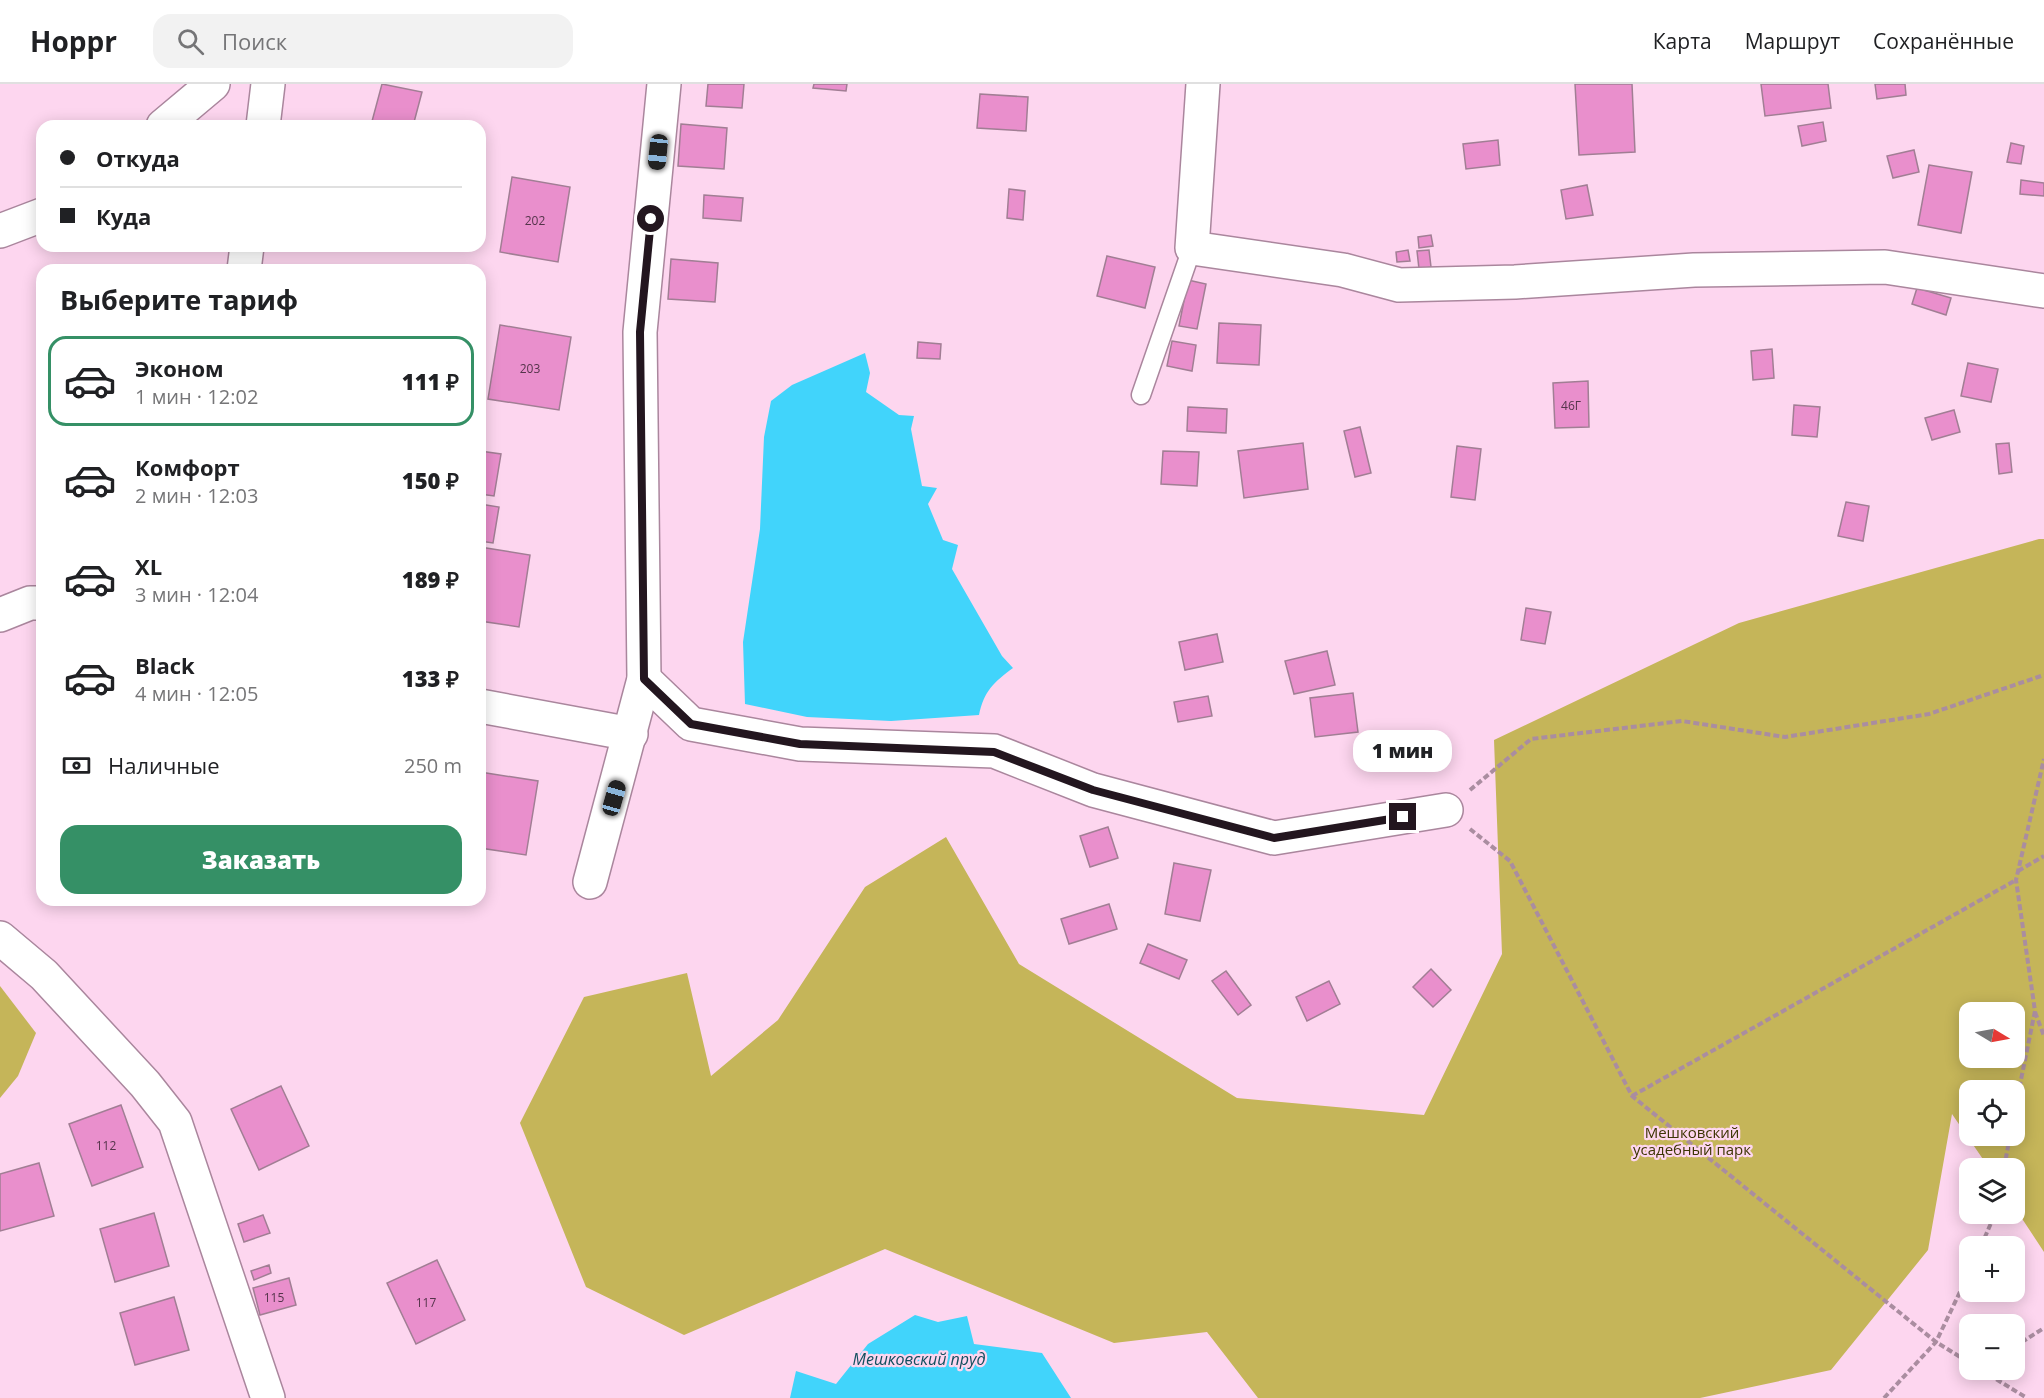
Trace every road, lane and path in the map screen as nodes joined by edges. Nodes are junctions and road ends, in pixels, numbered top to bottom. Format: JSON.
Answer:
{"nodes":[{"id":1,"x":213,"y":84,"type":"edge"},
{"id":2,"x":268,"y":84,"type":"edge"},
{"id":3,"x":664,"y":84,"type":"edge"},
{"id":4,"x":1203,"y":84,"type":"edge"},
{"id":5,"x":170,"y":120,"type":"edge"},
{"id":6,"x":264,"y":120,"type":"edge"},
{"id":7,"x":36,"y":216,"type":"edge"},
{"id":8,"x":0,"y":231,"type":"edge"},
{"id":9,"x":1192,"y":248,"type":"junction"},
{"id":10,"x":2044,"y":291,"type":"edge"},
{"id":11,"x":1141,"y":395,"type":"dead end"},
{"id":12,"x":36,"y":603,"type":"edge"},
{"id":13,"x":0,"y":615,"type":"edge"},
{"id":14,"x":2044,"y":675,"type":"edge"},
{"id":15,"x":644,"y":679,"type":"junction"},
{"id":16,"x":486,"y":707,"type":"edge"},
{"id":17,"x":631,"y":734,"type":"junction"},
{"id":18,"x":2044,"y":759,"type":"edge"},
{"id":19,"x":1446,"y":810,"type":"junction"},
{"id":20,"x":2044,"y":856,"type":"edge"},
{"id":21,"x":2018,"y":872,"type":"junction"},
{"id":22,"x":2016,"y":880,"type":"junction"},
{"id":23,"x":591,"y":882,"type":"dead end"},
{"id":24,"x":0,"y":938,"type":"edge"},
{"id":25,"x":2035,"y":1011,"type":"junction"},
{"id":26,"x":2044,"y":1036,"type":"edge"},
{"id":27,"x":2021,"y":1080,"type":"edge"},
{"id":28,"x":1632,"y":1096,"type":"junction"},
{"id":29,"x":1959,"y":1294,"type":"edge"},
{"id":30,"x":2044,"y":1328,"type":"edge"},
{"id":31,"x":2025,"y":1340,"type":"edge"},
{"id":32,"x":1936,"y":1342,"type":"junction"},
{"id":33,"x":1959,"y":1356,"type":"edge"},
{"id":34,"x":1997,"y":1380,"type":"edge"},
{"id":35,"x":268,"y":1398,"type":"edge"},
{"id":36,"x":1884,"y":1398,"type":"edge"},
{"id":37,"x":2027,"y":1398,"type":"edge"}],
"edges":[{"from":1,"to":5,"type":"street"},
{"from":2,"to":6,"type":"street"},
{"from":3,"to":15,"type":"street"},
{"from":4,"to":9,"type":"street"},
{"from":7,"to":8,"type":"street"},
{"from":9,"to":10,"type":"street"},
{"from":9,"to":11,"type":"lane"},
{"from":12,"to":13,"type":"street"},
{"from":14,"to":19,"type":"path"},
{"from":15,"to":17,"type":"street"},
{"from":15,"to":19,"type":"street"},
{"from":16,"to":17,"type":"street"},
{"from":17,"to":23,"type":"street"},
{"from":18,"to":21,"type":"path"},
{"from":19,"to":28,"type":"path"},
{"from":20,"to":21,"type":"path"},
{"from":21,"to":22,"type":"path"},
{"from":22,"to":25,"type":"path"},
{"from":22,"to":28,"type":"path"},
{"from":24,"to":35,"type":"street"},
{"from":25,"to":26,"type":"path"},
{"from":25,"to":27,"type":"path"},
{"from":28,"to":32,"type":"path"},
{"from":29,"to":32,"type":"path"},
{"from":30,"to":31,"type":"path"},
{"from":32,"to":33,"type":"path"},
{"from":32,"to":36,"type":"path"},
{"from":34,"to":37,"type":"path"}]}
